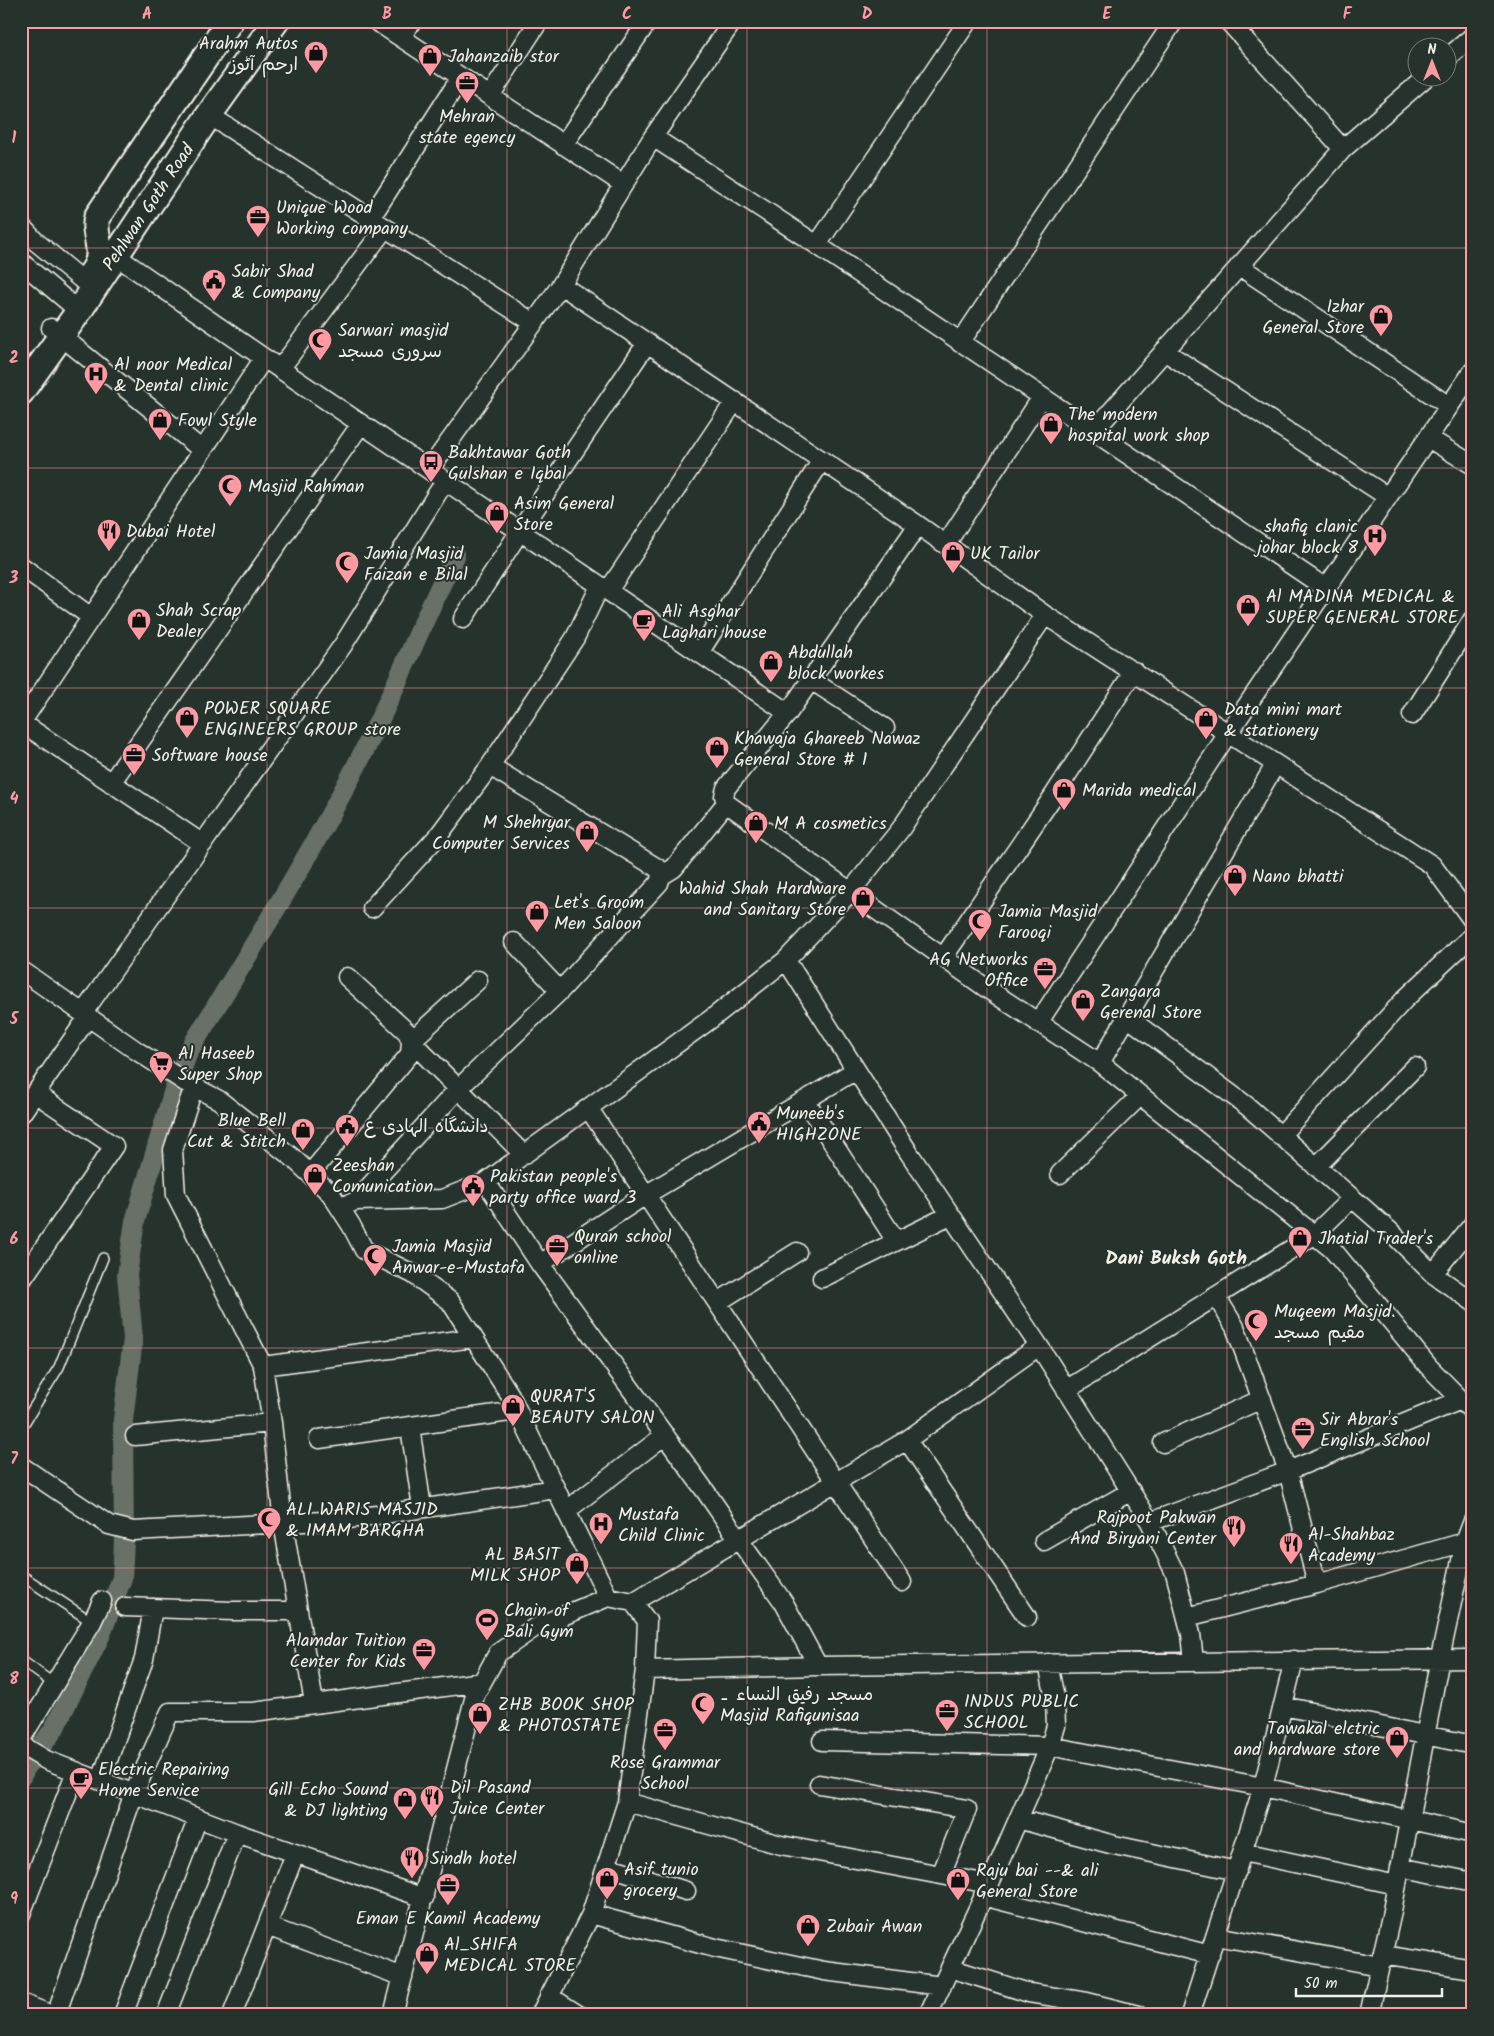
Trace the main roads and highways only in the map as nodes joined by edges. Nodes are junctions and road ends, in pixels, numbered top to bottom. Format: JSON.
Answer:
{"nodes":[{"id":1,"x":230,"y":21,"type":"edge"},
{"id":2,"x":276,"y":21,"type":"edge"},
{"id":3,"x":89,"y":286,"type":"junction"},
{"id":4,"x":56,"y":333,"type":"junction"},
{"id":5,"x":21,"y":368,"type":"edge"},
{"id":6,"x":21,"y":392,"type":"edge"}],
"edges":[{"from":1,"to":3,"type":"main road","name":"Pehlwan Goth Road"},
{"from":2,"to":3,"type":"main road","name":"Pehlwan Goth Road"},
{"from":3,"to":4,"type":"main road","name":"Pehlwan Goth Road"},
{"from":4,"to":5,"type":"main road","name":"Pehlwan Goth Road"},
{"from":4,"to":6,"type":"main road","name":"Pehlwan Goth Road"}]}
